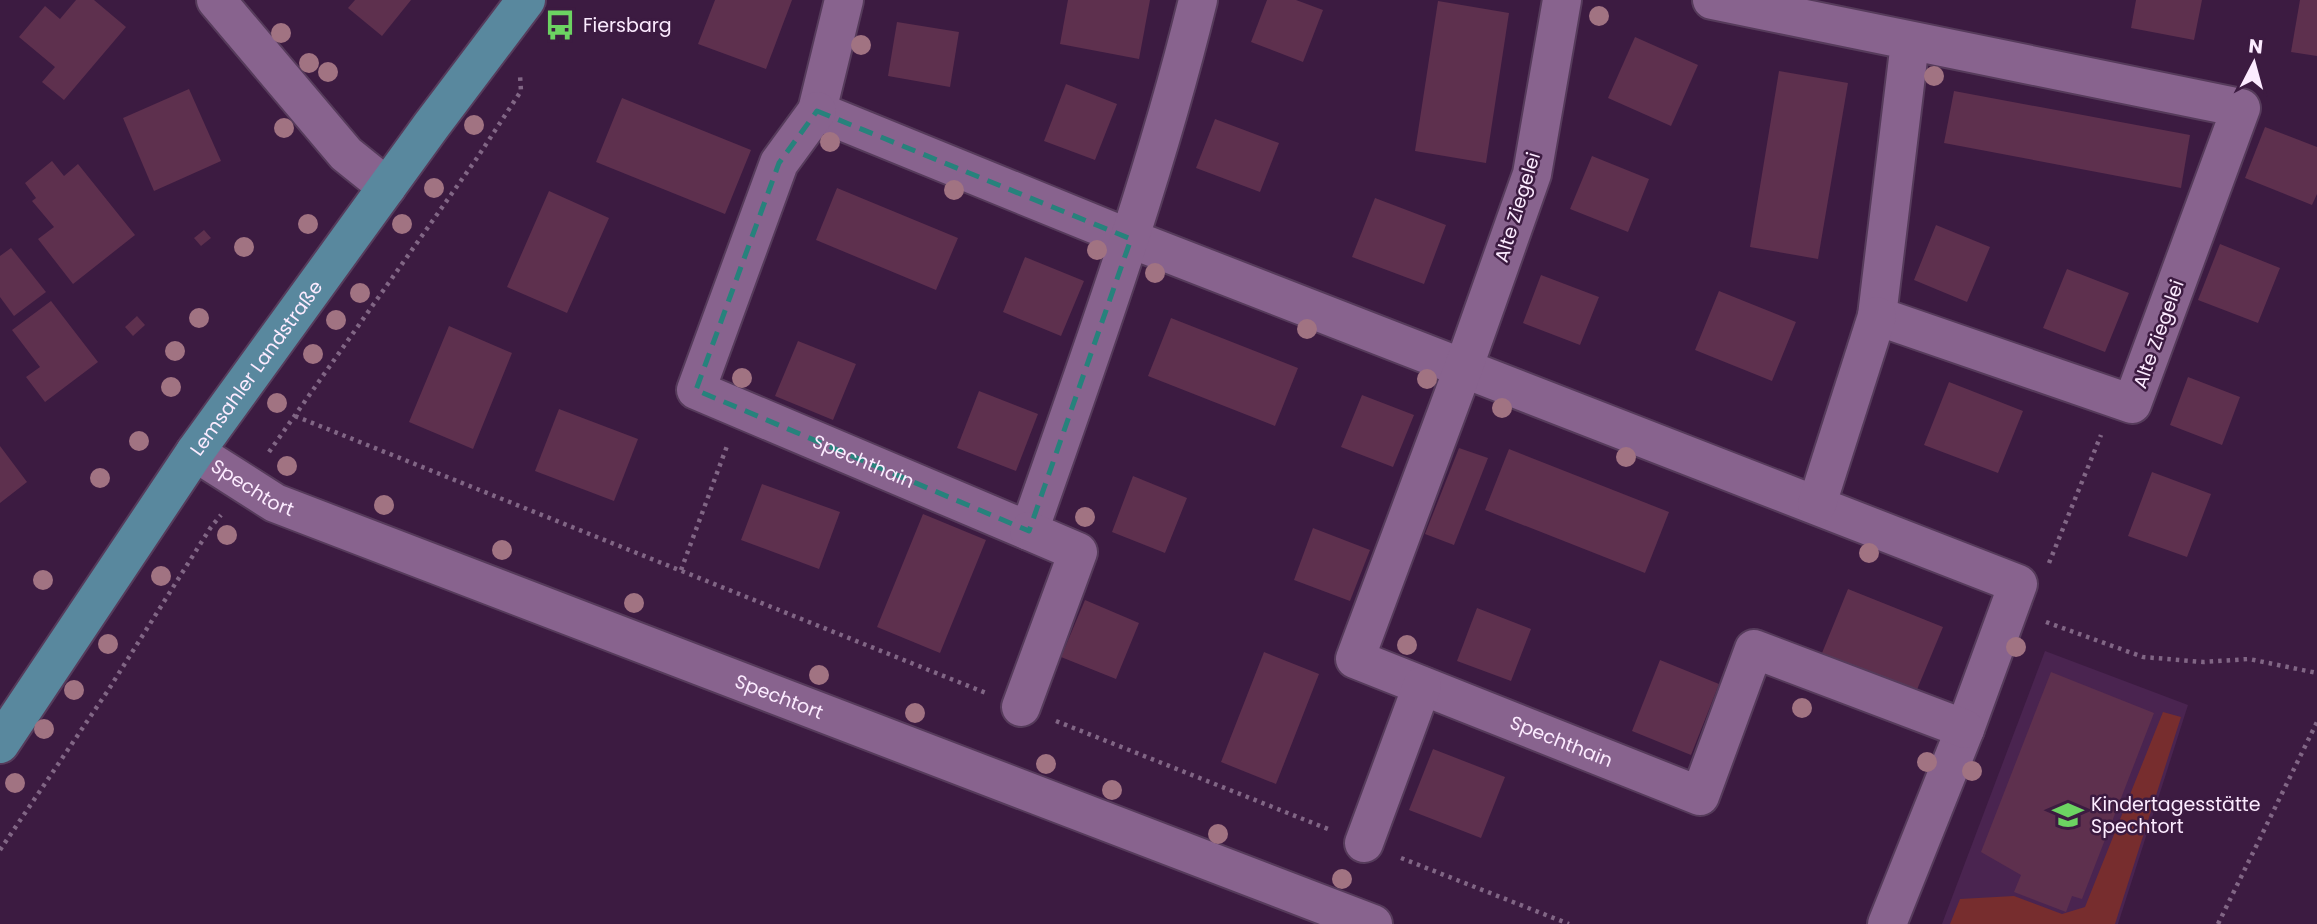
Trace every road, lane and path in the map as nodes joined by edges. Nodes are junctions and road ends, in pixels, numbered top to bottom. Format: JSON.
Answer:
{"nodes":[{"id":1,"x":216,"y":0,"type":"edge"},
{"id":2,"x":844,"y":0,"type":"edge"},
{"id":3,"x":1198,"y":0,"type":"edge"},
{"id":4,"x":1562,"y":0,"type":"edge"},
{"id":5,"x":1712,"y":0,"type":"edge"},
{"id":6,"x":521,"y":7,"type":"edge"},
{"id":7,"x":1910,"y":42,"type":"junction"},
{"id":8,"x":817,"y":111,"type":"junction"},
{"id":9,"x":387,"y":187,"type":"junction"},
{"id":10,"x":1131,"y":239,"type":"junction"},
{"id":11,"x":1877,"y":316,"type":"junction"},
{"id":12,"x":1463,"y":369,"type":"junction"},
{"id":13,"x":2116,"y":399,"type":"junction"},
{"id":14,"x":741,"y":410,"type":"junction"},
{"id":15,"x":295,"y":416,"type":"junction"},
{"id":16,"x":195,"y":452,"type":"junction"},
{"id":17,"x":245,"y":485,"type":"junction"},
{"id":18,"x":1817,"y":504,"type":"junction"},
{"id":19,"x":1029,"y":531,"type":"junction"},
{"id":20,"x":681,"y":570,"type":"junction"},
{"id":21,"x":2014,"y":596,"type":"junction"},
{"id":22,"x":2317,"y":673,"type":"edge"},
{"id":23,"x":1422,"y":686,"type":"junction"},
{"id":24,"x":1021,"y":707,"type":"junction"},
{"id":25,"x":2317,"y":722,"type":"edge"},
{"id":26,"x":1965,"y":729,"type":"junction"},
{"id":27,"x":0,"y":744,"type":"edge"},
{"id":28,"x":1364,"y":843,"type":"junction"},
{"id":29,"x":0,"y":850,"type":"edge"},
{"id":30,"x":1373,"y":924,"type":"edge"},
{"id":31,"x":1569,"y":924,"type":"edge"},
{"id":32,"x":1887,"y":924,"type":"edge"},
{"id":33,"x":2218,"y":924,"type":"edge"}],
"edges":[{"from":1,"to":9,"type":"street"},
{"from":2,"to":8,"type":"street","name":"Spechthain"},
{"from":3,"to":10,"type":"street"},
{"from":4,"to":12,"type":"street","name":"Alte Ziegelei"},
{"from":5,"to":7,"type":"street","name":"Alte Ziegelei"},
{"from":6,"to":9,"type":"main road","name":"Lemsahler Landstraße"},
{"from":6,"to":15,"type":"path"},
{"from":7,"to":11,"type":"street"},
{"from":7,"to":13,"type":"street","name":"Alte Ziegelei"},
{"from":8,"to":10,"type":"street"},
{"from":8,"to":14,"type":"street","name":"Spechthain"},
{"from":9,"to":16,"type":"main road","name":"Lemsahler Landstraße"},
{"from":10,"to":12,"type":"street"},
{"from":10,"to":19,"type":"street"},
{"from":11,"to":13,"type":"street","name":"Alte Ziegelei"},
{"from":11,"to":18,"type":"street"},
{"from":12,"to":18,"type":"street"},
{"from":12,"to":23,"type":"street","name":"Spechthain"},
{"from":13,"to":21,"type":"path"},
{"from":14,"to":19,"type":"street","name":"Spechthain"},
{"from":14,"to":20,"type":"path"},
{"from":15,"to":17,"type":"path"},
{"from":15,"to":20,"type":"path"},
{"from":16,"to":17,"type":"street","name":"Spechtort"},
{"from":16,"to":27,"type":"main road","name":"Lemsahler Landstraße"},
{"from":17,"to":29,"type":"path"},
{"from":17,"to":30,"type":"street","name":"Spechtort"},
{"from":18,"to":21,"type":"street"},
{"from":19,"to":24,"type":"street","name":"Spechthain"},
{"from":20,"to":24,"type":"path"},
{"from":21,"to":22,"type":"path"},
{"from":21,"to":26,"type":"street"},
{"from":23,"to":26,"type":"street","name":"Spechthain"},
{"from":23,"to":28,"type":"street"},
{"from":24,"to":28,"type":"path"},
{"from":25,"to":33,"type":"path"},
{"from":26,"to":32,"type":"street"},
{"from":28,"to":31,"type":"path"}]}
